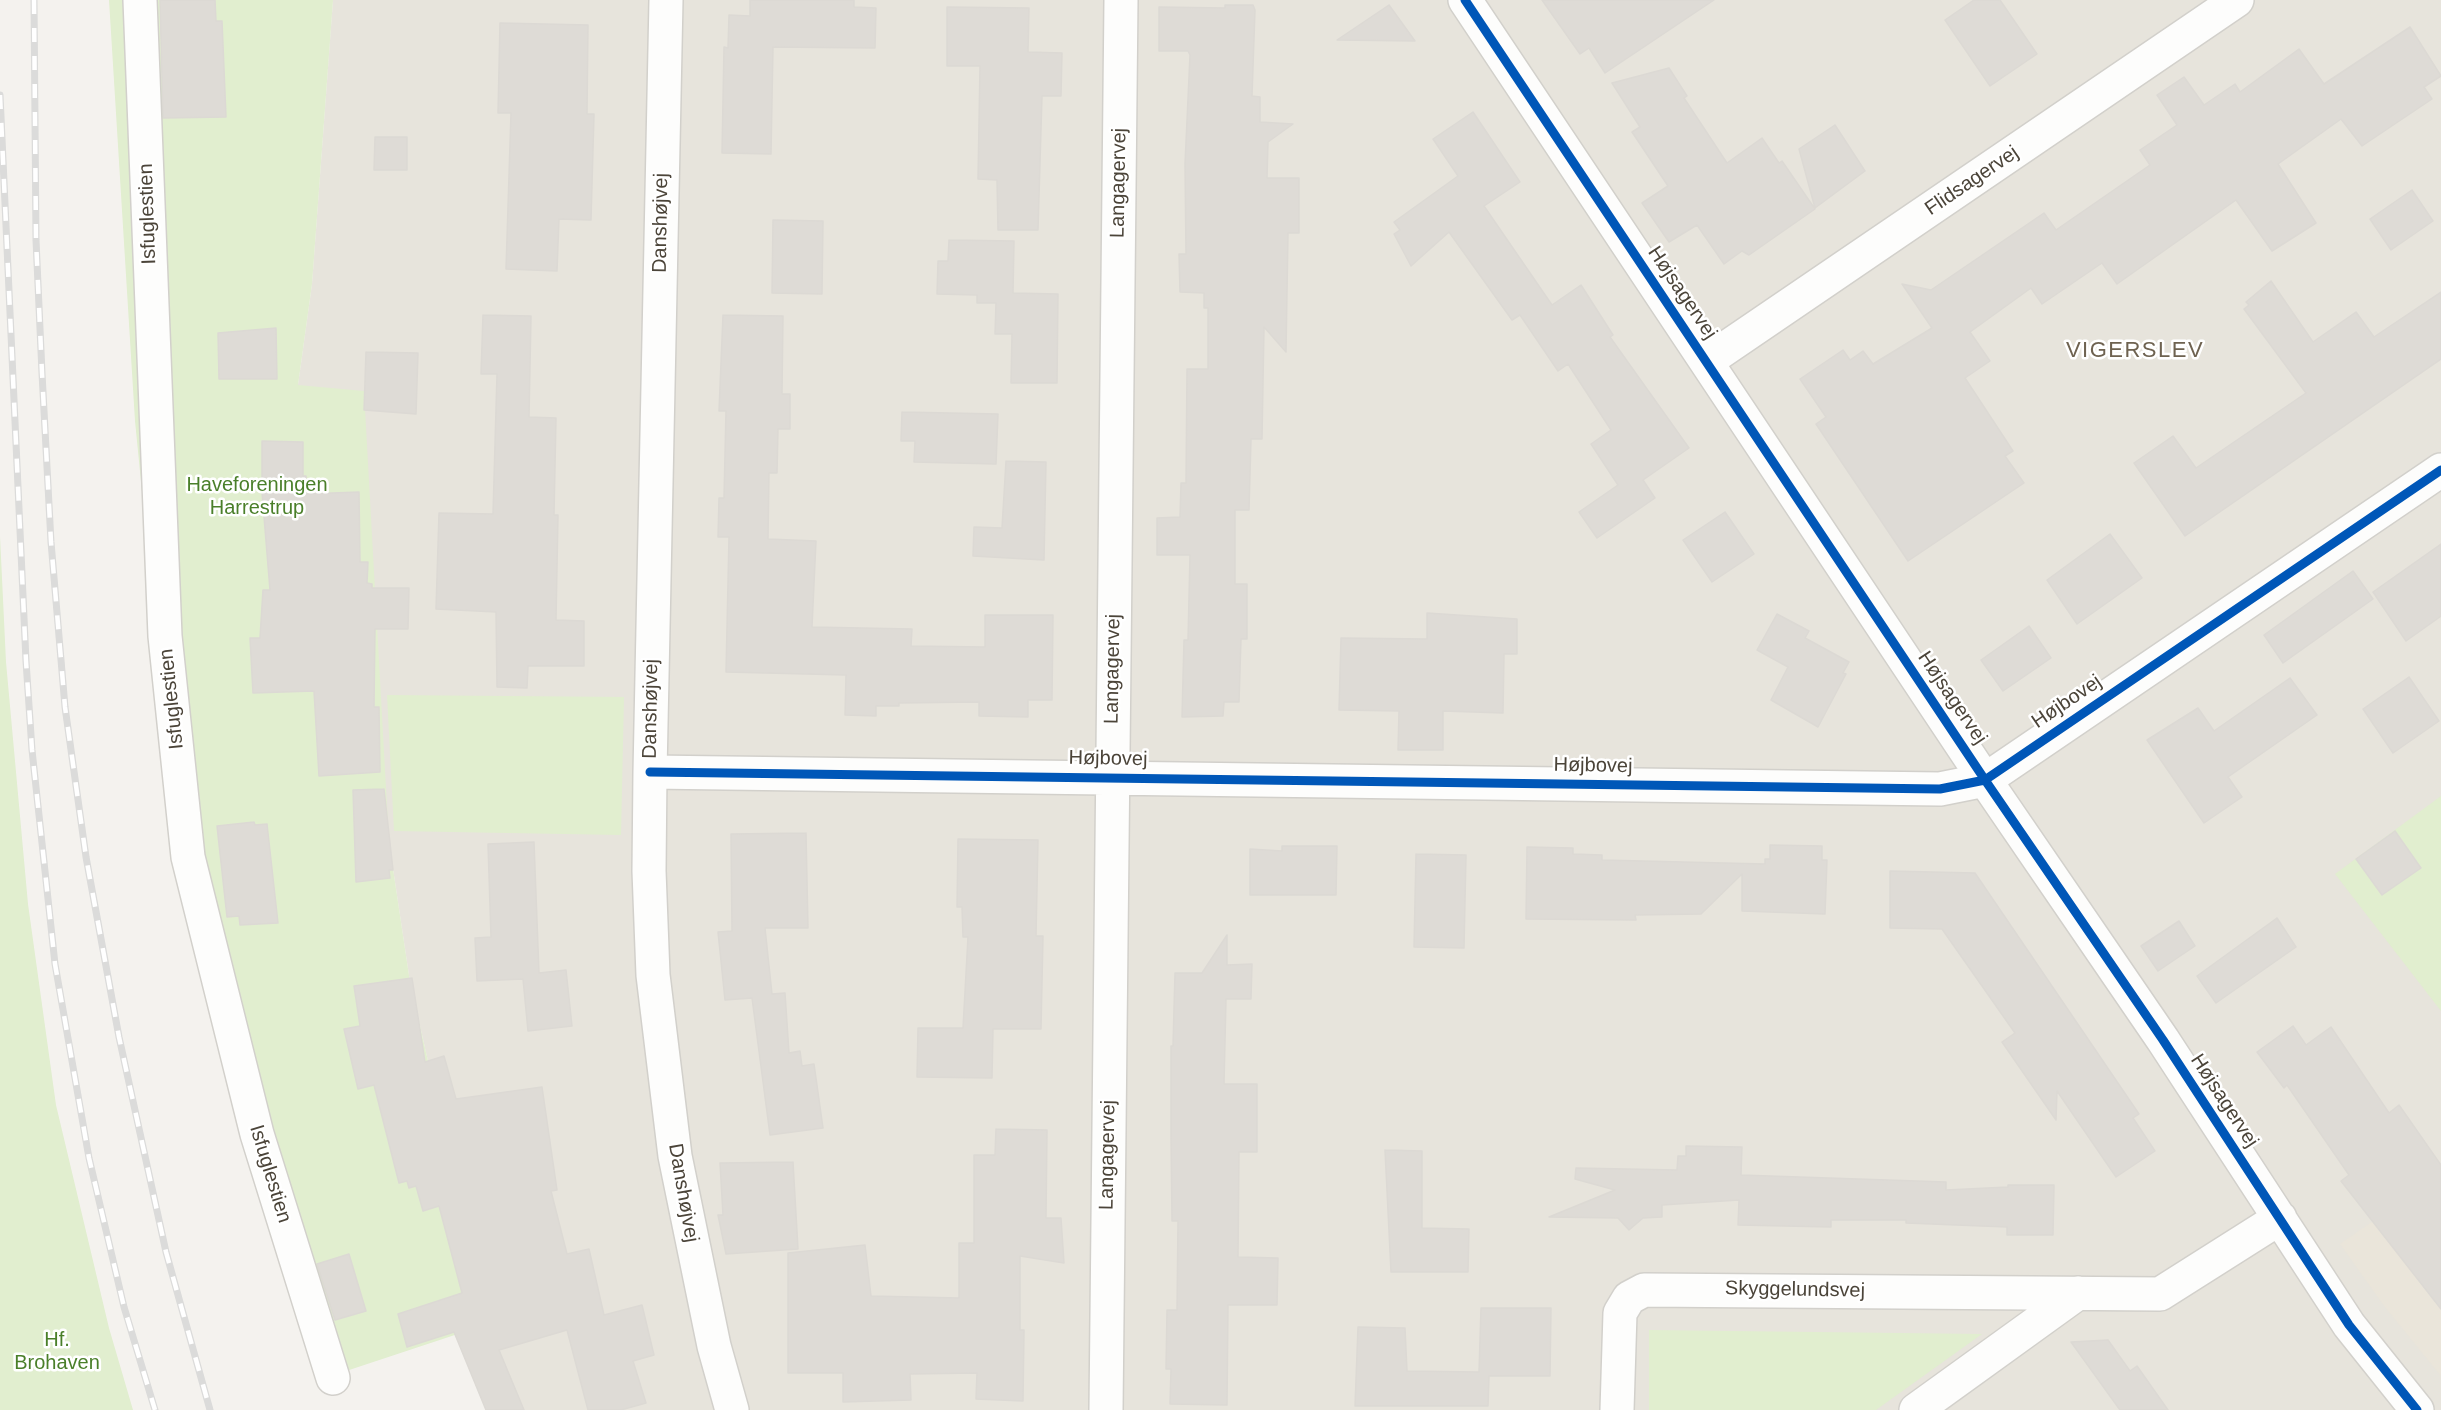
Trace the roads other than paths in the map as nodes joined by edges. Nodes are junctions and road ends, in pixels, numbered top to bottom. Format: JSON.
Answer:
{"nodes":[{"id":1,"x":140,"y":0,"type":"edge"},
{"id":2,"x":666,"y":0,"type":"edge"},
{"id":3,"x":1121,"y":0,"type":"edge"},
{"id":4,"x":1465,"y":0,"type":"edge"},
{"id":5,"x":2237,"y":0,"type":"edge"},
{"id":6,"x":1707,"y":361,"type":"junction"},
{"id":7,"x":2441,"y":470,"type":"edge"},
{"id":8,"x":650,"y":772,"type":"junction"},
{"id":9,"x":1112,"y":777,"type":"junction"},
{"id":10,"x":1985,"y":780,"type":"junction"},
{"id":11,"x":2280,"y":1218,"type":"junction"},
{"id":12,"x":2078,"y":1293,"type":"junction"},
{"id":13,"x":333,"y":1378,"type":"dead end"},
{"id":14,"x":732,"y":1410,"type":"edge"},
{"id":15,"x":1106,"y":1410,"type":"edge"},
{"id":16,"x":1617,"y":1410,"type":"edge"},
{"id":17,"x":1916,"y":1410,"type":"edge"},
{"id":18,"x":2418,"y":1410,"type":"edge"}],
"edges":[{"from":1,"to":13,"type":"street","name":"Isfuglestien"},
{"from":2,"to":8,"type":"street","name":"Danshøjvej"},
{"from":3,"to":9,"type":"street","name":"Langagervej"},
{"from":4,"to":6,"type":"street","name":"Højsagervej"},
{"from":5,"to":6,"type":"street","name":"Flidsagervej"},
{"from":6,"to":10,"type":"street","name":"Højsagervej"},
{"from":7,"to":10,"type":"street","name":"Højbovej"},
{"from":8,"to":9,"type":"street","name":"Højbovej"},
{"from":8,"to":14,"type":"street","name":"Danshøjvej"},
{"from":9,"to":10,"type":"street","name":"Højbovej"},
{"from":9,"to":15,"type":"street","name":"Langagervej"},
{"from":10,"to":11,"type":"street","name":"Højsagervej"},
{"from":11,"to":12,"type":"street","name":"Skyggelundsvej"},
{"from":11,"to":18,"type":"street","name":"Højsagervej"},
{"from":12,"to":16,"type":"street","name":"Skyggelundsvej"},
{"from":12,"to":17,"type":"street"}]}
